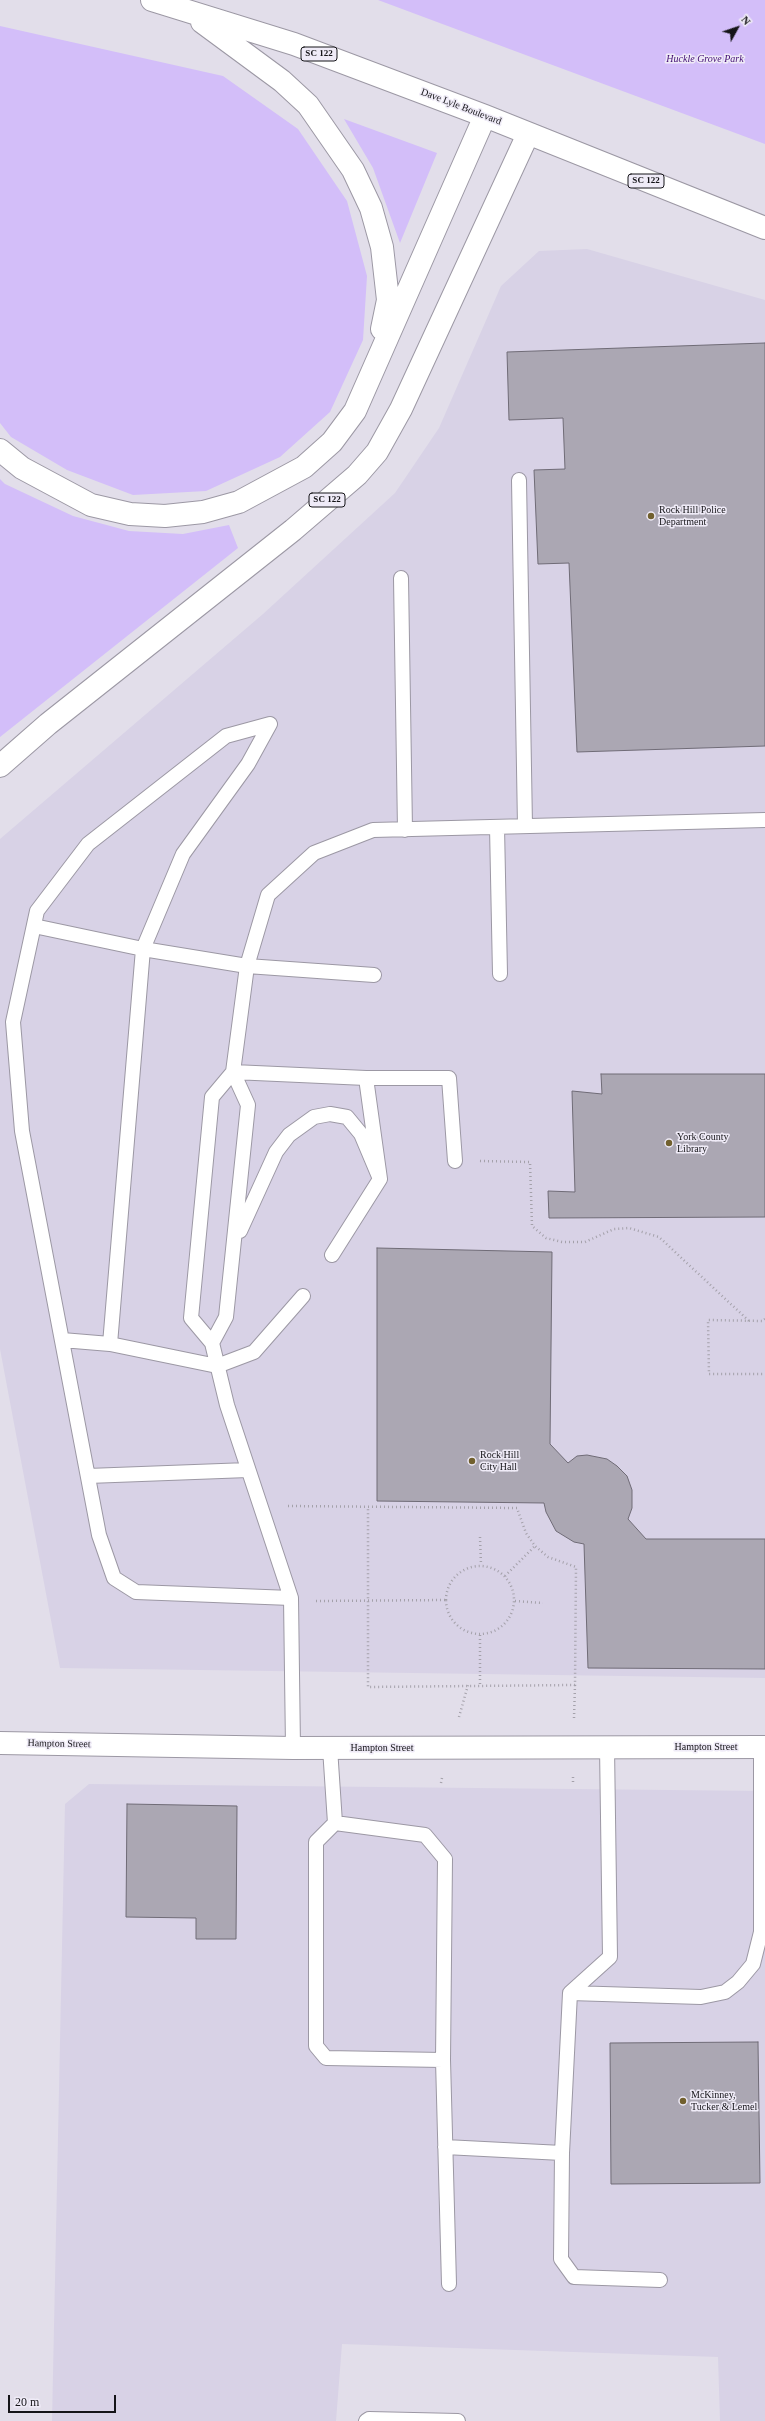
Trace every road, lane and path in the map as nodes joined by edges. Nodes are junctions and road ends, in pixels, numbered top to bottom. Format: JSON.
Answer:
{"nodes":[{"id":1,"x":152,"y":0,"type":"edge"},
{"id":2,"x":188,"y":11,"type":"junction"},
{"id":3,"x":484,"y":116,"type":"junction"},
{"id":4,"x":528,"y":134,"type":"junction"},
{"id":5,"x":765,"y":228,"type":"edge"},
{"id":6,"x":372,"y":377,"type":"junction"},
{"id":7,"x":0,"y":450,"type":"edge"},
{"id":8,"x":519,"y":480,"type":"dead end"},
{"id":9,"x":402,"y":578,"type":"dead end"},
{"id":10,"x":0,"y":766,"type":"edge"},
{"id":11,"x":765,"y":820,"type":"edge"},
{"id":12,"x":525,"y":826,"type":"junction"},
{"id":13,"x":497,"y":827,"type":"junction"},
{"id":14,"x":405,"y":830,"type":"junction"},
{"id":15,"x":34,"y":926,"type":"junction"},
{"id":16,"x":143,"y":949,"type":"junction"},
{"id":17,"x":247,"y":966,"type":"junction"},
{"id":18,"x":500,"y":974,"type":"dead end"},
{"id":19,"x":374,"y":975,"type":"dead end"},
{"id":20,"x":233,"y":1072,"type":"junction"},
{"id":21,"x":366,"y":1078,"type":"junction"},
{"id":22,"x":455,"y":1161,"type":"joint"},
{"id":23,"x":380,"y":1179,"type":"junction"},
{"id":24,"x":236,"y":1239,"type":"junction"},
{"id":25,"x":332,"y":1255,"type":"dead end"},
{"id":26,"x":303,"y":1296,"type":"dead end"},
{"id":27,"x":765,"y":1318,"type":"edge"},
{"id":28,"x":749,"y":1321,"type":"junction"},
{"id":29,"x":62,"y":1340,"type":"junction"},
{"id":30,"x":212,"y":1343,"type":"junction"},
{"id":31,"x":110,"y":1344,"type":"junction"},
{"id":32,"x":217,"y":1366,"type":"junction"},
{"id":33,"x":765,"y":1374,"type":"edge"},
{"id":34,"x":248,"y":1470,"type":"junction"},
{"id":35,"x":88,"y":1476,"type":"junction"},
{"id":36,"x":261,"y":1506,"type":"junction"},
{"id":37,"x":368,"y":1507,"type":"junction"},
{"id":38,"x":480,"y":1537,"type":"dead end"},
{"id":39,"x":535,"y":1546,"type":"junction"},
{"id":40,"x":481,"y":1565,"type":"junction"},
{"id":41,"x":505,"y":1576,"type":"junction"},
{"id":42,"x":291,"y":1600,"type":"junction"},
{"id":43,"x":367,"y":1600,"type":"junction"},
{"id":44,"x":446,"y":1600,"type":"junction"},
{"id":45,"x":515,"y":1601,"type":"junction"},
{"id":46,"x":543,"y":1603,"type":"dead end"},
{"id":47,"x":480,"y":1635,"type":"junction"},
{"id":48,"x":480,"y":1685,"type":"junction"},
{"id":49,"x":0,"y":1744,"type":"edge"},
{"id":50,"x":763,"y":1746,"type":"edge"},
{"id":51,"x":607,"y":1747,"type":"junction"},
{"id":52,"x":293,"y":1748,"type":"junction"},
{"id":53,"x":330,"y":1748,"type":"junction"},
{"id":54,"x":335,"y":1823,"type":"junction"},
{"id":55,"x":570,"y":1992,"type":"junction"},
{"id":56,"x":443,"y":2060,"type":"junction"},
{"id":57,"x":445,"y":2147,"type":"junction"},
{"id":58,"x":562,"y":2153,"type":"junction"},
{"id":59,"x":660,"y":2280,"type":"dead end"},
{"id":60,"x":449,"y":2284,"type":"dead end"},
{"id":61,"x":366,"y":2421,"type":"edge"},
{"id":62,"x":458,"y":2421,"type":"edge"}],
"edges":[{"from":1,"to":2,"type":"main road","name":"Dave Lyle Boulevard","number":"SC 122"},
{"from":2,"to":3,"type":"main road","name":"Dave Lyle Boulevard","number":"SC 122"},
{"from":2,"to":6,"type":"main road"},
{"from":3,"to":4,"type":"main road","name":"Dave Lyle Boulevard","number":"SC 122"},
{"from":3,"to":6,"type":"main road"},
{"from":4,"to":5,"type":"main road","name":"Dave Lyle Boulevard","number":"SC 122"},
{"from":4,"to":10,"type":"main road","number":"SC 122"},
{"from":6,"to":7,"type":"main road"},
{"from":8,"to":12,"type":"lane"},
{"from":9,"to":14,"type":"lane"},
{"from":11,"to":12,"type":"lane"},
{"from":12,"to":13,"type":"lane"},
{"from":13,"to":14,"type":"lane"},
{"from":13,"to":18,"type":"lane"},
{"from":14,"to":17,"type":"lane"},
{"from":15,"to":16,"type":"lane"},
{"from":15,"to":16,"type":"lane"},
{"from":15,"to":29,"type":"lane"},
{"from":16,"to":17,"type":"lane"},
{"from":16,"to":31,"type":"lane"},
{"from":17,"to":19,"type":"lane"},
{"from":17,"to":20,"type":"lane"},
{"from":20,"to":21,"type":"lane"},
{"from":20,"to":24,"type":"lane"},
{"from":20,"to":30,"type":"lane"},
{"from":21,"to":22,"type":"lane"},
{"from":21,"to":23,"type":"lane"},
{"from":22,"to":28,"type":"path"},
{"from":23,"to":24,"type":"lane"},
{"from":23,"to":25,"type":"lane"},
{"from":24,"to":30,"type":"lane"},
{"from":26,"to":32,"type":"lane"},
{"from":27,"to":28,"type":"path"},
{"from":28,"to":33,"type":"path"},
{"from":29,"to":31,"type":"lane"},
{"from":29,"to":35,"type":"lane"},
{"from":30,"to":32,"type":"lane"},
{"from":31,"to":32,"type":"lane"},
{"from":32,"to":34,"type":"lane"},
{"from":34,"to":35,"type":"lane"},
{"from":34,"to":36,"type":"lane"},
{"from":35,"to":42,"type":"lane"},
{"from":36,"to":37,"type":"path"},
{"from":36,"to":42,"type":"lane"},
{"from":37,"to":39,"type":"path"},
{"from":37,"to":43,"type":"path"},
{"from":38,"to":40,"type":"path"},
{"from":39,"to":41,"type":"path"},
{"from":39,"to":48,"type":"path"},
{"from":40,"to":41,"type":"path"},
{"from":40,"to":44,"type":"path"},
{"from":41,"to":45,"type":"path"},
{"from":42,"to":43,"type":"path"},
{"from":42,"to":52,"type":"lane"},
{"from":43,"to":44,"type":"path"},
{"from":43,"to":48,"type":"path"},
{"from":44,"to":47,"type":"path"},
{"from":45,"to":46,"type":"path"},
{"from":45,"to":47,"type":"path"},
{"from":47,"to":48,"type":"path"},
{"from":49,"to":52,"type":"main road","name":"Hampton Street"},
{"from":50,"to":51,"type":"main road","name":"Hampton Street"},
{"from":50,"to":55,"type":"lane"},
{"from":51,"to":53,"type":"main road","name":"Hampton Street"},
{"from":51,"to":55,"type":"lane"},
{"from":52,"to":53,"type":"main road","name":"Hampton Street"},
{"from":53,"to":54,"type":"lane"},
{"from":54,"to":56,"type":"lane"},
{"from":54,"to":56,"type":"lane"},
{"from":55,"to":58,"type":"lane"},
{"from":56,"to":57,"type":"lane"},
{"from":57,"to":58,"type":"lane"},
{"from":57,"to":60,"type":"lane"},
{"from":58,"to":59,"type":"lane"},
{"from":61,"to":62,"type":"lane"}]}
